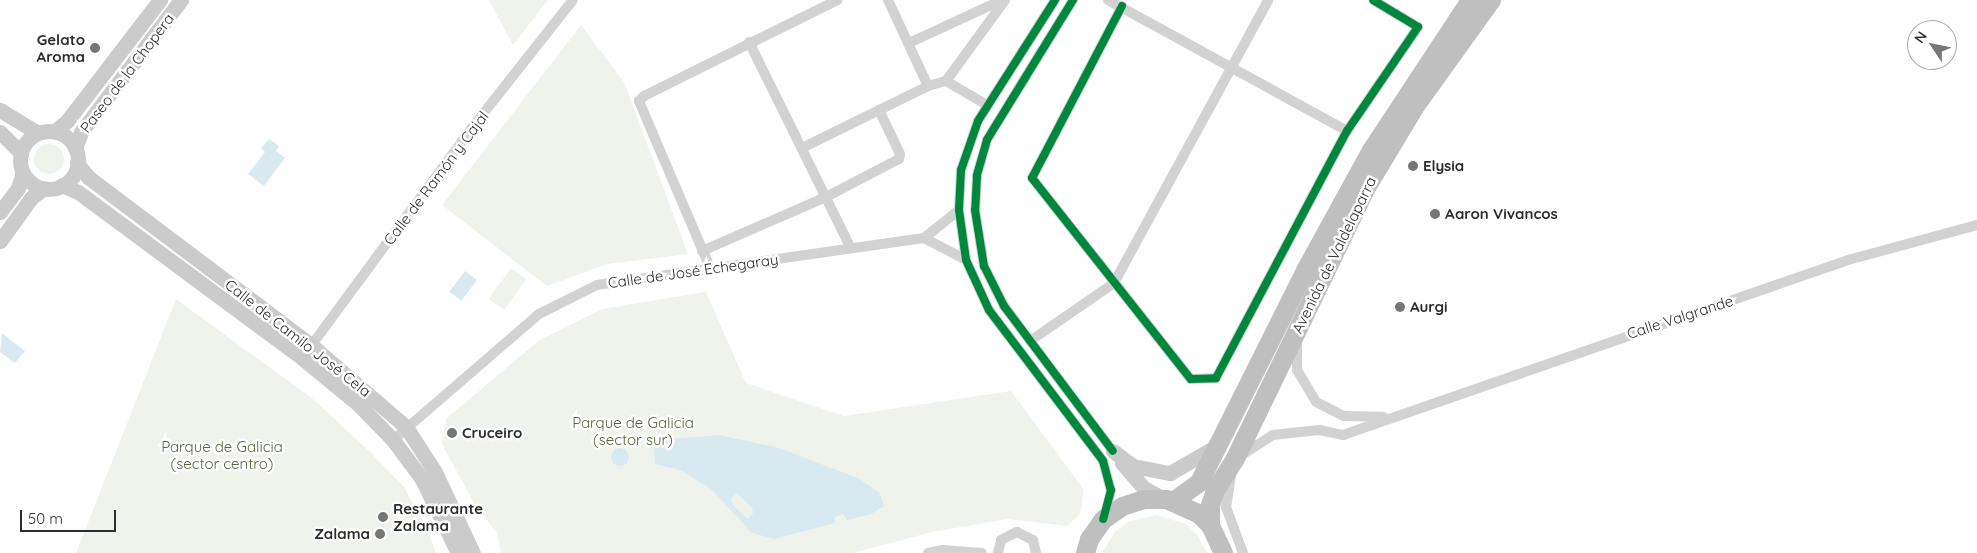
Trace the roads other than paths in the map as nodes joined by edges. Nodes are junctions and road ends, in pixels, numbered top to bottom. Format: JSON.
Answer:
{"nodes":[{"id":1,"x":160,"y":0,"type":"edge"},
{"id":2,"x":181,"y":0,"type":"edge"},
{"id":3,"x":573,"y":0,"type":"edge"},
{"id":4,"x":837,"y":0,"type":"edge"},
{"id":5,"x":888,"y":0,"type":"edge"},
{"id":6,"x":1004,"y":0,"type":"edge"},
{"id":7,"x":1055,"y":0,"type":"edge"},
{"id":8,"x":1073,"y":0,"type":"edge"},
{"id":9,"x":1108,"y":0,"type":"edge"},
{"id":10,"x":1268,"y":0,"type":"edge"},
{"id":11,"x":1373,"y":0,"type":"edge"},
{"id":12,"x":1470,"y":0,"type":"edge"},
{"id":13,"x":1490,"y":0,"type":"edge"},
{"id":14,"x":1122,"y":6,"type":"junction"},
{"id":15,"x":749,"y":42,"type":"junction"},
{"id":16,"x":909,"y":43,"type":"junction"},
{"id":17,"x":1232,"y":68,"type":"junction"},
{"id":18,"x":946,"y":81,"type":"junction"},
{"id":19,"x":928,"y":86,"type":"junction"},
{"id":20,"x":987,"y":105,"type":"junction"},
{"id":21,"x":0,"y":110,"type":"edge"},
{"id":22,"x":879,"y":110,"type":"junction"},
{"id":23,"x":55,"y":131,"type":"junction"},
{"id":24,"x":1347,"y":131,"type":"junction"},
{"id":25,"x":0,"y":132,"type":"edge"},
{"id":26,"x":38,"y":133,"type":"junction"},
{"id":27,"x":802,"y":148,"type":"junction"},
{"id":28,"x":20,"y":153,"type":"junction"},
{"id":29,"x":76,"y":155,"type":"junction"},
{"id":30,"x":23,"y":173,"type":"junction"},
{"id":31,"x":62,"y":185,"type":"junction"},
{"id":32,"x":44,"y":188,"type":"junction"},
{"id":33,"x":826,"y":197,"type":"junction"},
{"id":34,"x":959,"y":210,"type":"junction"},
{"id":35,"x":0,"y":212,"type":"edge"},
{"id":36,"x":1977,"y":225,"type":"edge"},
{"id":37,"x":924,"y":238,"type":"junction"},
{"id":38,"x":0,"y":240,"type":"edge"},
{"id":39,"x":851,"y":248,"type":"junction"},
{"id":40,"x":702,"y":251,"type":"junction"},
{"id":41,"x":966,"y":260,"type":"junction"},
{"id":42,"x":711,"y":270,"type":"junction"},
{"id":43,"x":1114,"y":283,"type":"junction"},
{"id":44,"x":1297,"y":331,"type":"junction"},
{"id":45,"x":1030,"y":341,"type":"junction"},
{"id":46,"x":312,"y":345,"type":"junction"},
{"id":47,"x":302,"y":358,"type":"junction"},
{"id":48,"x":1386,"y":418,"type":"junction"},
{"id":49,"x":406,"y":427,"type":"junction"},
{"id":50,"x":393,"y":440,"type":"junction"},
{"id":51,"x":1217,"y":446,"type":"junction"},
{"id":52,"x":1113,"y":451,"type":"junction"},
{"id":53,"x":1234,"y":460,"type":"junction"},
{"id":54,"x":1169,"y":500,"type":"junction"},
{"id":55,"x":1104,"y":519,"type":"junction"},
{"id":56,"x":1210,"y":526,"type":"junction"},
{"id":57,"x":458,"y":553,"type":"edge"},
{"id":58,"x":473,"y":553,"type":"edge"},
{"id":59,"x":928,"y":553,"type":"edge"},
{"id":60,"x":982,"y":553,"type":"edge"},
{"id":61,"x":998,"y":553,"type":"edge"},
{"id":62,"x":1036,"y":553,"type":"edge"},
{"id":63,"x":1085,"y":553,"type":"edge"},
{"id":64,"x":1223,"y":553,"type":"edge"},
{"id":65,"x":1243,"y":553,"type":"edge"}],
"edges":[{"from":1,"to":23,"type":"street","name":"Paseo de la Chopera"},
{"from":2,"to":29,"type":"street","name":"Paseo de la Chopera"},
{"from":3,"to":46,"type":"street","name":"Calle de Ramón y Cajal"},
{"from":4,"to":15,"type":"street"},
{"from":5,"to":16,"type":"street"},
{"from":6,"to":16,"type":"street"},
{"from":6,"to":18,"type":"street"},
{"from":7,"to":20,"type":"street"},
{"from":8,"to":45,"type":"street"},
{"from":9,"to":14,"type":"street"},
{"from":10,"to":17,"type":"street"},
{"from":11,"to":24,"type":"street"},
{"from":12,"to":51,"type":"highway","name":"Avenida de Valdelaparra"},
{"from":13,"to":44,"type":"highway","name":"Avenida de Valdelaparra"},
{"from":14,"to":17,"type":"street"},
{"from":14,"to":43,"type":"street"},
{"from":15,"to":27,"type":"street"},
{"from":15,"to":40,"type":"street"},
{"from":16,"to":19,"type":"street"},
{"from":17,"to":24,"type":"street"},
{"from":17,"to":43,"type":"street"},
{"from":18,"to":19,"type":"street"},
{"from":18,"to":20,"type":"street"},
{"from":19,"to":22,"type":"street"},
{"from":20,"to":34,"type":"street"},
{"from":21,"to":26,"type":"street"},
{"from":22,"to":27,"type":"street"},
{"from":22,"to":33,"type":"street"},
{"from":23,"to":26,"type":"street"},
{"from":23,"to":29,"type":"street"},
{"from":24,"to":43,"type":"street"},
{"from":25,"to":28,"type":"street"},
{"from":26,"to":28,"type":"street"},
{"from":27,"to":33,"type":"street"},
{"from":28,"to":30,"type":"street"},
{"from":29,"to":31,"type":"street"},
{"from":29,"to":46,"type":"street","name":"Calle de Camilo José Cela"},
{"from":30,"to":32,"type":"street"},
{"from":30,"to":35,"type":"street"},
{"from":31,"to":32,"type":"street"},
{"from":31,"to":47,"type":"street","name":"Calle de Camilo José Cela"},
{"from":32,"to":38,"type":"street"},
{"from":33,"to":39,"type":"street"},
{"from":33,"to":40,"type":"street"},
{"from":34,"to":37,"type":"street"},
{"from":34,"to":41,"type":"street"},
{"from":36,"to":48,"type":"street","name":"Calle Valgrande"},
{"from":37,"to":39,"type":"street","name":"Calle de José Echegaray"},
{"from":37,"to":41,"type":"street"},
{"from":39,"to":42,"type":"street","name":"Calle de José Echegaray"},
{"from":40,"to":42,"type":"street"},
{"from":41,"to":55,"type":"street"},
{"from":42,"to":49,"type":"street","name":"Calle de José Echegaray"},
{"from":43,"to":45,"type":"street"},
{"from":44,"to":48,"type":"street"},
{"from":44,"to":53,"type":"highway","name":"Avenida de Valdelaparra"},
{"from":45,"to":52,"type":"street"},
{"from":46,"to":47,"type":"street","name":"Calle de Ramón y Cajal"},
{"from":46,"to":49,"type":"street","name":"Calle de Camilo José Cela"},
{"from":47,"to":50,"type":"street","name":"Calle de Camilo José Cela"},
{"from":48,"to":53,"type":"street","name":"Calle Valgrande"},
{"from":49,"to":50,"type":"street","name":"Calle de José Echegaray"},
{"from":49,"to":58,"type":"street","name":"Calle de Camilo José Cela"},
{"from":50,"to":57,"type":"street","name":"Calle de Camilo José Cela"},
{"from":51,"to":52,"type":"street"},
{"from":51,"to":54,"type":"highway","name":"Avenida de Valdelaparra"},
{"from":52,"to":54,"type":"street"},
{"from":53,"to":56,"type":"highway","name":"Avenida de Valdelaparra"},
{"from":53,"to":65,"type":"street"},
{"from":54,"to":55,"type":"highway"},
{"from":54,"to":56,"type":"highway"},
{"from":55,"to":63,"type":"highway"},
{"from":56,"to":64,"type":"highway"},
{"from":59,"to":60,"type":"street"},
{"from":61,"to":62,"type":"street"}]}
